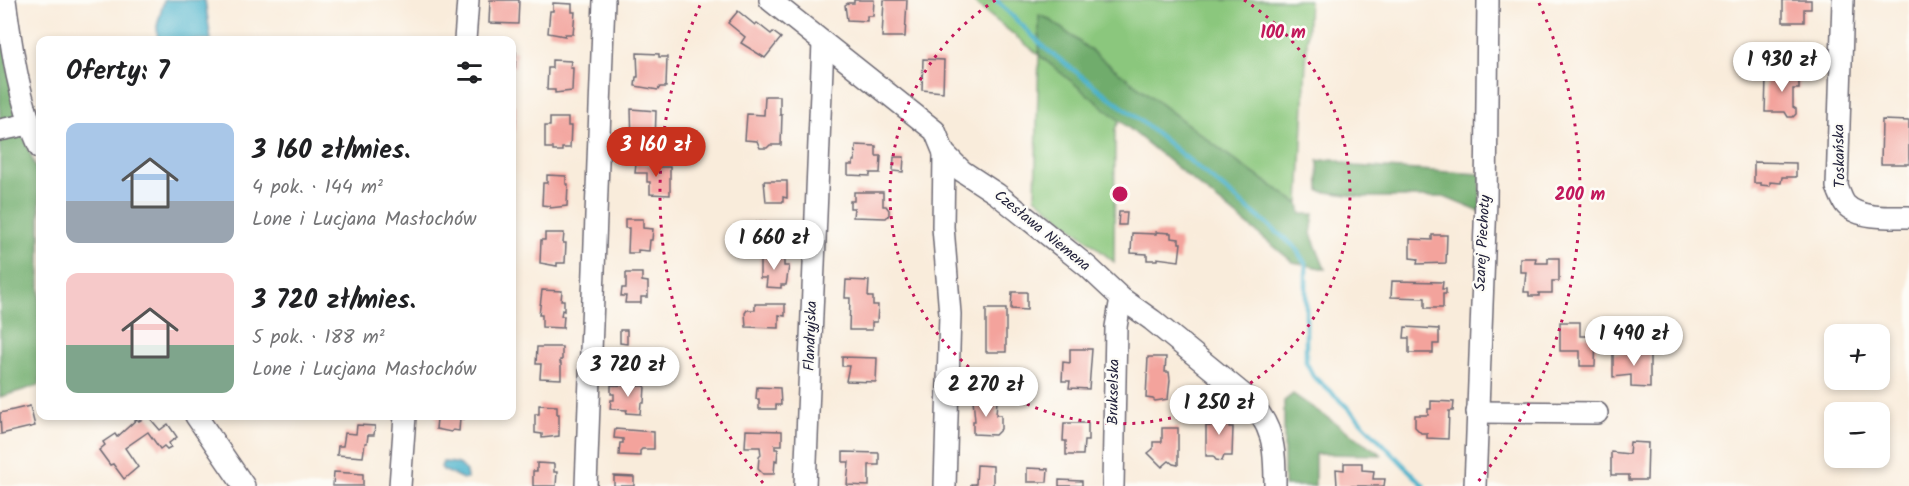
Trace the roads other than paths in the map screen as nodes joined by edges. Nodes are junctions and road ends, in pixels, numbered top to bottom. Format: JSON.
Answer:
{"nodes":[{"id":1,"x":5,"y":0,"type":"edge"},
{"id":2,"x":468,"y":0,"type":"edge"},
{"id":3,"x":604,"y":0,"type":"edge"},
{"id":4,"x":770,"y":0,"type":"edge"},
{"id":5,"x":1488,"y":0,"type":"edge"},
{"id":6,"x":1843,"y":0,"type":"edge"},
{"id":7,"x":465,"y":36,"type":"edge"},
{"id":8,"x":823,"y":43,"type":"junction"},
{"id":9,"x":29,"y":124,"type":"junction"},
{"id":10,"x":0,"y":130,"type":"edge"},
{"id":11,"x":36,"y":139,"type":"edge"},
{"id":12,"x":944,"y":153,"type":"junction"},
{"id":13,"x":1909,"y":217,"type":"edge"},
{"id":14,"x":1121,"y":298,"type":"junction"},
{"id":15,"x":1477,"y":412,"type":"junction"},
{"id":16,"x":1597,"y":413,"type":"dead end"},
{"id":17,"x":199,"y":420,"type":"edge"},
{"id":18,"x":405,"y":420,"type":"edge"},
{"id":19,"x":244,"y":486,"type":"edge"},
{"id":20,"x":400,"y":486,"type":"edge"},
{"id":21,"x":586,"y":486,"type":"edge"},
{"id":22,"x":806,"y":486,"type":"edge"},
{"id":23,"x":945,"y":486,"type":"edge"},
{"id":24,"x":1113,"y":486,"type":"edge"},
{"id":25,"x":1275,"y":486,"type":"edge"},
{"id":26,"x":1475,"y":486,"type":"edge"}],
"edges":[{"from":1,"to":9,"type":"street"},
{"from":2,"to":7,"type":"street"},
{"from":3,"to":21,"type":"street"},
{"from":4,"to":8,"type":"street","name":"Czesława Niemena"},
{"from":5,"to":15,"type":"street","name":"Szarej Piechoty"},
{"from":6,"to":13,"type":"street","name":"Toskańska"},
{"from":8,"to":12,"type":"street","name":"Czesława Niemena"},
{"from":8,"to":22,"type":"street","name":"Flandryjska"},
{"from":9,"to":10,"type":"street"},
{"from":9,"to":11,"type":"street"},
{"from":12,"to":14,"type":"street","name":"Czesława Niemena"},
{"from":12,"to":23,"type":"street"},
{"from":14,"to":24,"type":"street","name":"Brukselska"},
{"from":14,"to":25,"type":"street","name":"Czesława Niemena"},
{"from":15,"to":16,"type":"street"},
{"from":15,"to":26,"type":"street","name":"Szarej Piechoty"},
{"from":17,"to":19,"type":"street"},
{"from":18,"to":20,"type":"street"}]}
